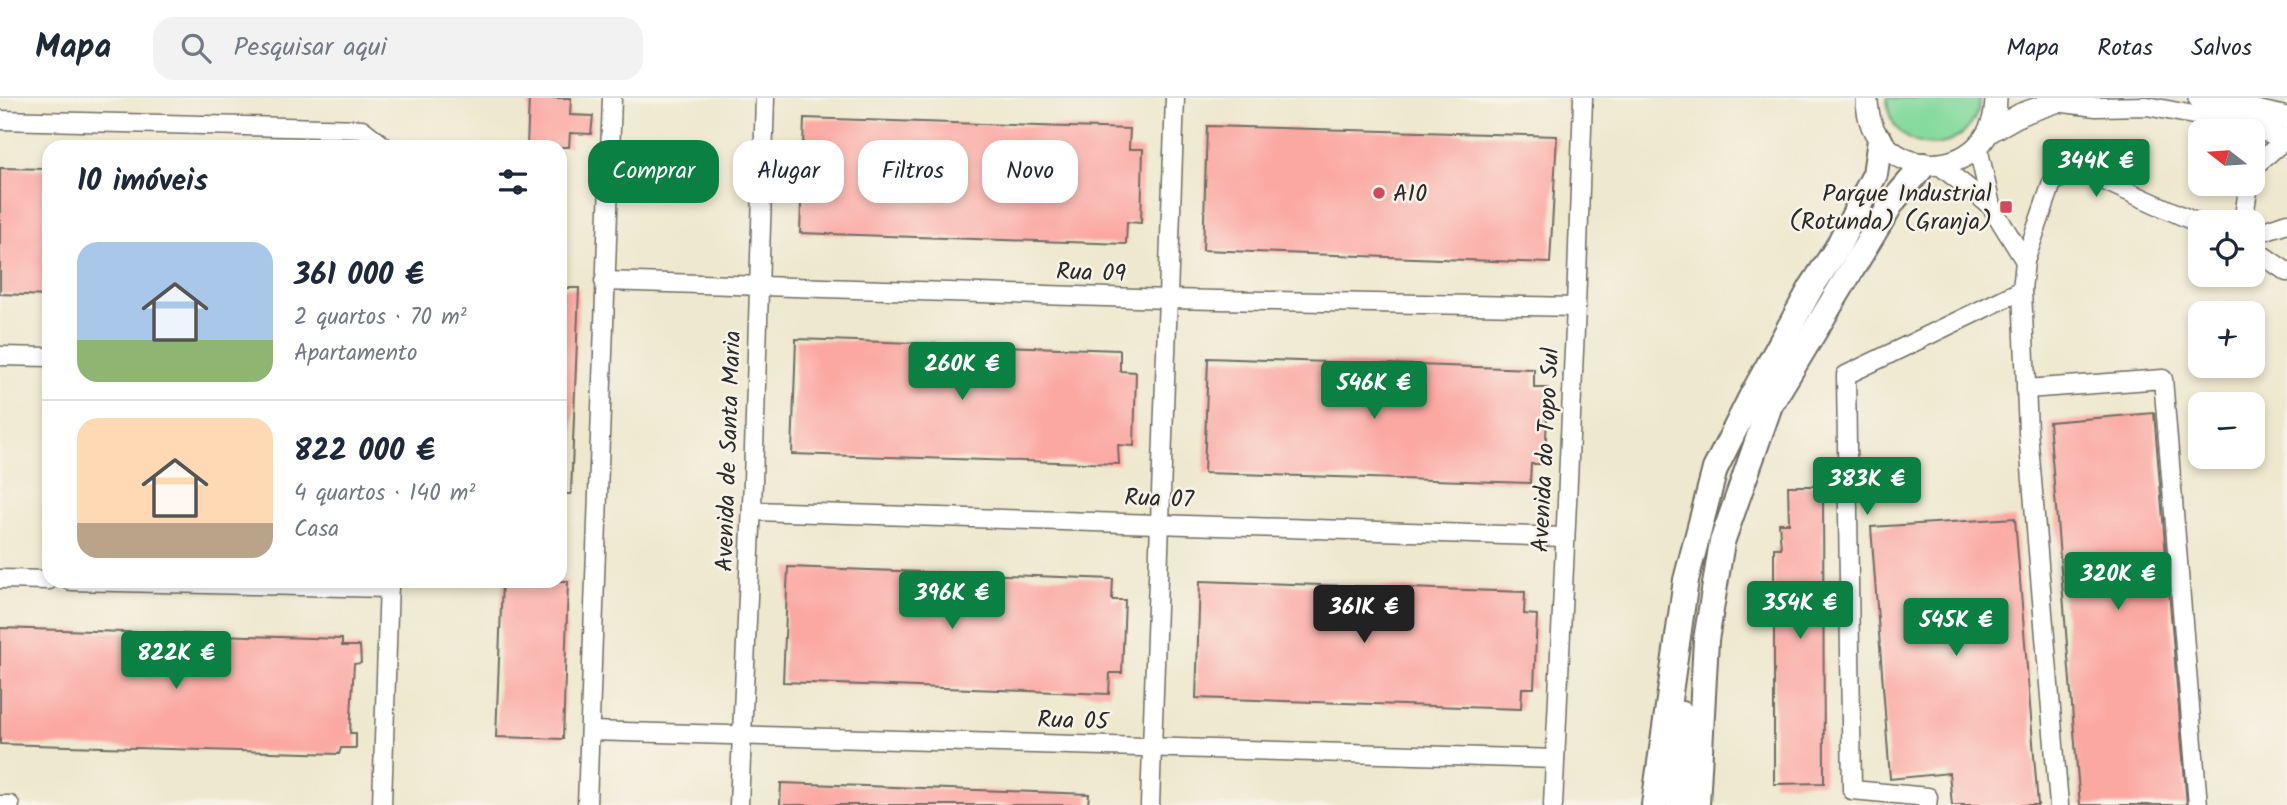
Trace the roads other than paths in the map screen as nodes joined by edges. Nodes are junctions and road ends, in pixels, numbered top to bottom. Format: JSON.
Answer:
{"nodes":[{"id":1,"x":612,"y":98,"type":"edge"},
{"id":2,"x":765,"y":98,"type":"edge"},
{"id":3,"x":1175,"y":98,"type":"edge"},
{"id":4,"x":1583,"y":98,"type":"edge"},
{"id":5,"x":1867,"y":98,"type":"edge"},
{"id":6,"x":1996,"y":98,"type":"edge"},
{"id":7,"x":2199,"y":98,"type":"edge"},
{"id":8,"x":2061,"y":100,"type":"edge"},
{"id":9,"x":2287,"y":118,"type":"edge"},
{"id":10,"x":2199,"y":119,"type":"edge"},
{"id":11,"x":0,"y":120,"type":"edge"},
{"id":12,"x":281,"y":128,"type":"junction"},
{"id":13,"x":2265,"y":134,"type":"edge"},
{"id":14,"x":2287,"y":138,"type":"edge"},
{"id":15,"x":280,"y":140,"type":"edge"},
{"id":16,"x":376,"y":140,"type":"edge"},
{"id":17,"x":1880,"y":140,"type":"junction"},
{"id":18,"x":1983,"y":140,"type":"junction"},
{"id":19,"x":2265,"y":157,"type":"edge"},
{"id":20,"x":1931,"y":165,"type":"junction"},
{"id":21,"x":1991,"y":206,"type":"junction"},
{"id":22,"x":2188,"y":219,"type":"edge"},
{"id":23,"x":2287,"y":223,"type":"edge"},
{"id":24,"x":2265,"y":231,"type":"edge"},
{"id":25,"x":2265,"y":257,"type":"edge"},
{"id":26,"x":2025,"y":261,"type":"junction"},
{"id":27,"x":2287,"y":272,"type":"edge"},
{"id":28,"x":604,"y":281,"type":"junction"},
{"id":29,"x":758,"y":287,"type":"junction"},
{"id":30,"x":2022,"y":290,"type":"junction"},
{"id":31,"x":1169,"y":299,"type":"junction"},
{"id":32,"x":1576,"y":307,"type":"junction"},
{"id":33,"x":0,"y":356,"type":"edge"},
{"id":34,"x":42,"y":357,"type":"edge"},
{"id":35,"x":2026,"y":389,"type":"junction"},
{"id":36,"x":1751,"y":397,"type":"junction"},
{"id":37,"x":752,"y":510,"type":"junction"},
{"id":38,"x":1161,"y":523,"type":"junction"},
{"id":39,"x":1565,"y":537,"type":"junction"},
{"id":40,"x":0,"y":579,"type":"edge"},
{"id":41,"x":42,"y":580,"type":"edge"},
{"id":42,"x":389,"y":588,"type":"edge"},
{"id":43,"x":1668,"y":714,"type":"junction"},
{"id":44,"x":590,"y":731,"type":"junction"},
{"id":45,"x":741,"y":735,"type":"junction"},
{"id":46,"x":1152,"y":747,"type":"junction"},
{"id":47,"x":1555,"y":759,"type":"junction"},
{"id":48,"x":0,"y":805,"type":"edge"},
{"id":49,"x":10,"y":805,"type":"edge"},
{"id":50,"x":382,"y":805,"type":"edge"},
{"id":51,"x":587,"y":805,"type":"edge"},
{"id":52,"x":739,"y":805,"type":"edge"},
{"id":53,"x":1150,"y":805,"type":"edge"},
{"id":54,"x":1553,"y":805,"type":"edge"},
{"id":55,"x":1654,"y":805,"type":"edge"},
{"id":56,"x":1662,"y":805,"type":"edge"},
{"id":57,"x":1678,"y":805,"type":"edge"},
{"id":58,"x":1697,"y":805,"type":"edge"},
{"id":59,"x":1927,"y":805,"type":"edge"},
{"id":60,"x":2059,"y":805,"type":"edge"},
{"id":61,"x":2198,"y":805,"type":"edge"}],
"edges":[{"from":1,"to":28,"type":"street"},
{"from":2,"to":29,"type":"street","name":"Avenida de Santa Maria"},
{"from":3,"to":31,"type":"street"},
{"from":4,"to":32,"type":"street","name":"Avenida do Topo Sul"},
{"from":5,"to":17,"type":"main road"},
{"from":6,"to":18,"type":"main road"},
{"from":7,"to":9,"type":"main road"},
{"from":8,"to":10,"type":"street"},
{"from":8,"to":18,"type":"main road"},
{"from":11,"to":12,"type":"street"},
{"from":12,"to":15,"type":"street"},
{"from":12,"to":16,"type":"street"},
{"from":13,"to":14,"type":"street"},
{"from":14,"to":19,"type":"street"},
{"from":17,"to":20,"type":"main road"},
{"from":17,"to":36,"type":"highway"},
{"from":18,"to":20,"type":"main road"},
{"from":18,"to":21,"type":"street"},
{"from":20,"to":21,"type":"street"},
{"from":20,"to":58,"type":"highway"},
{"from":21,"to":26,"type":"street"},
{"from":22,"to":26,"type":"street"},
{"from":23,"to":24,"type":"street"},
{"from":25,"to":27,"type":"street"},
{"from":26,"to":30,"type":"street"},
{"from":28,"to":29,"type":"street","name":"Rua 09"},
{"from":28,"to":44,"type":"street"},
{"from":29,"to":31,"type":"street","name":"Rua 09"},
{"from":29,"to":37,"type":"street","name":"Avenida de Santa Maria"},
{"from":30,"to":35,"type":"street"},
{"from":30,"to":59,"type":"street"},
{"from":31,"to":32,"type":"street","name":"Rua 09"},
{"from":31,"to":38,"type":"street"},
{"from":32,"to":39,"type":"street","name":"Avenida do Topo Sul"},
{"from":33,"to":34,"type":"street"},
{"from":35,"to":60,"type":"street"},
{"from":35,"to":61,"type":"street"},
{"from":36,"to":43,"type":"highway"},
{"from":36,"to":57,"type":"highway"},
{"from":37,"to":38,"type":"street","name":"Rua 07"},
{"from":37,"to":45,"type":"street","name":"Avenida de Santa Maria"},
{"from":38,"to":39,"type":"street","name":"Rua 07"},
{"from":38,"to":46,"type":"street"},
{"from":39,"to":47,"type":"street","name":"Avenida do Topo Sul"},
{"from":40,"to":41,"type":"street"},
{"from":42,"to":50,"type":"street"},
{"from":43,"to":55,"type":"highway"},
{"from":43,"to":56,"type":"highway"},
{"from":44,"to":45,"type":"street","name":"Rua 05"},
{"from":44,"to":51,"type":"street"},
{"from":45,"to":46,"type":"street","name":"Rua 05"},
{"from":45,"to":52,"type":"street","name":"Avenida de Santa Maria"},
{"from":46,"to":47,"type":"street","name":"Rua 05"},
{"from":46,"to":53,"type":"street"},
{"from":47,"to":54,"type":"street","name":"Avenida do Topo Sul"},
{"from":48,"to":49,"type":"street"}]}
